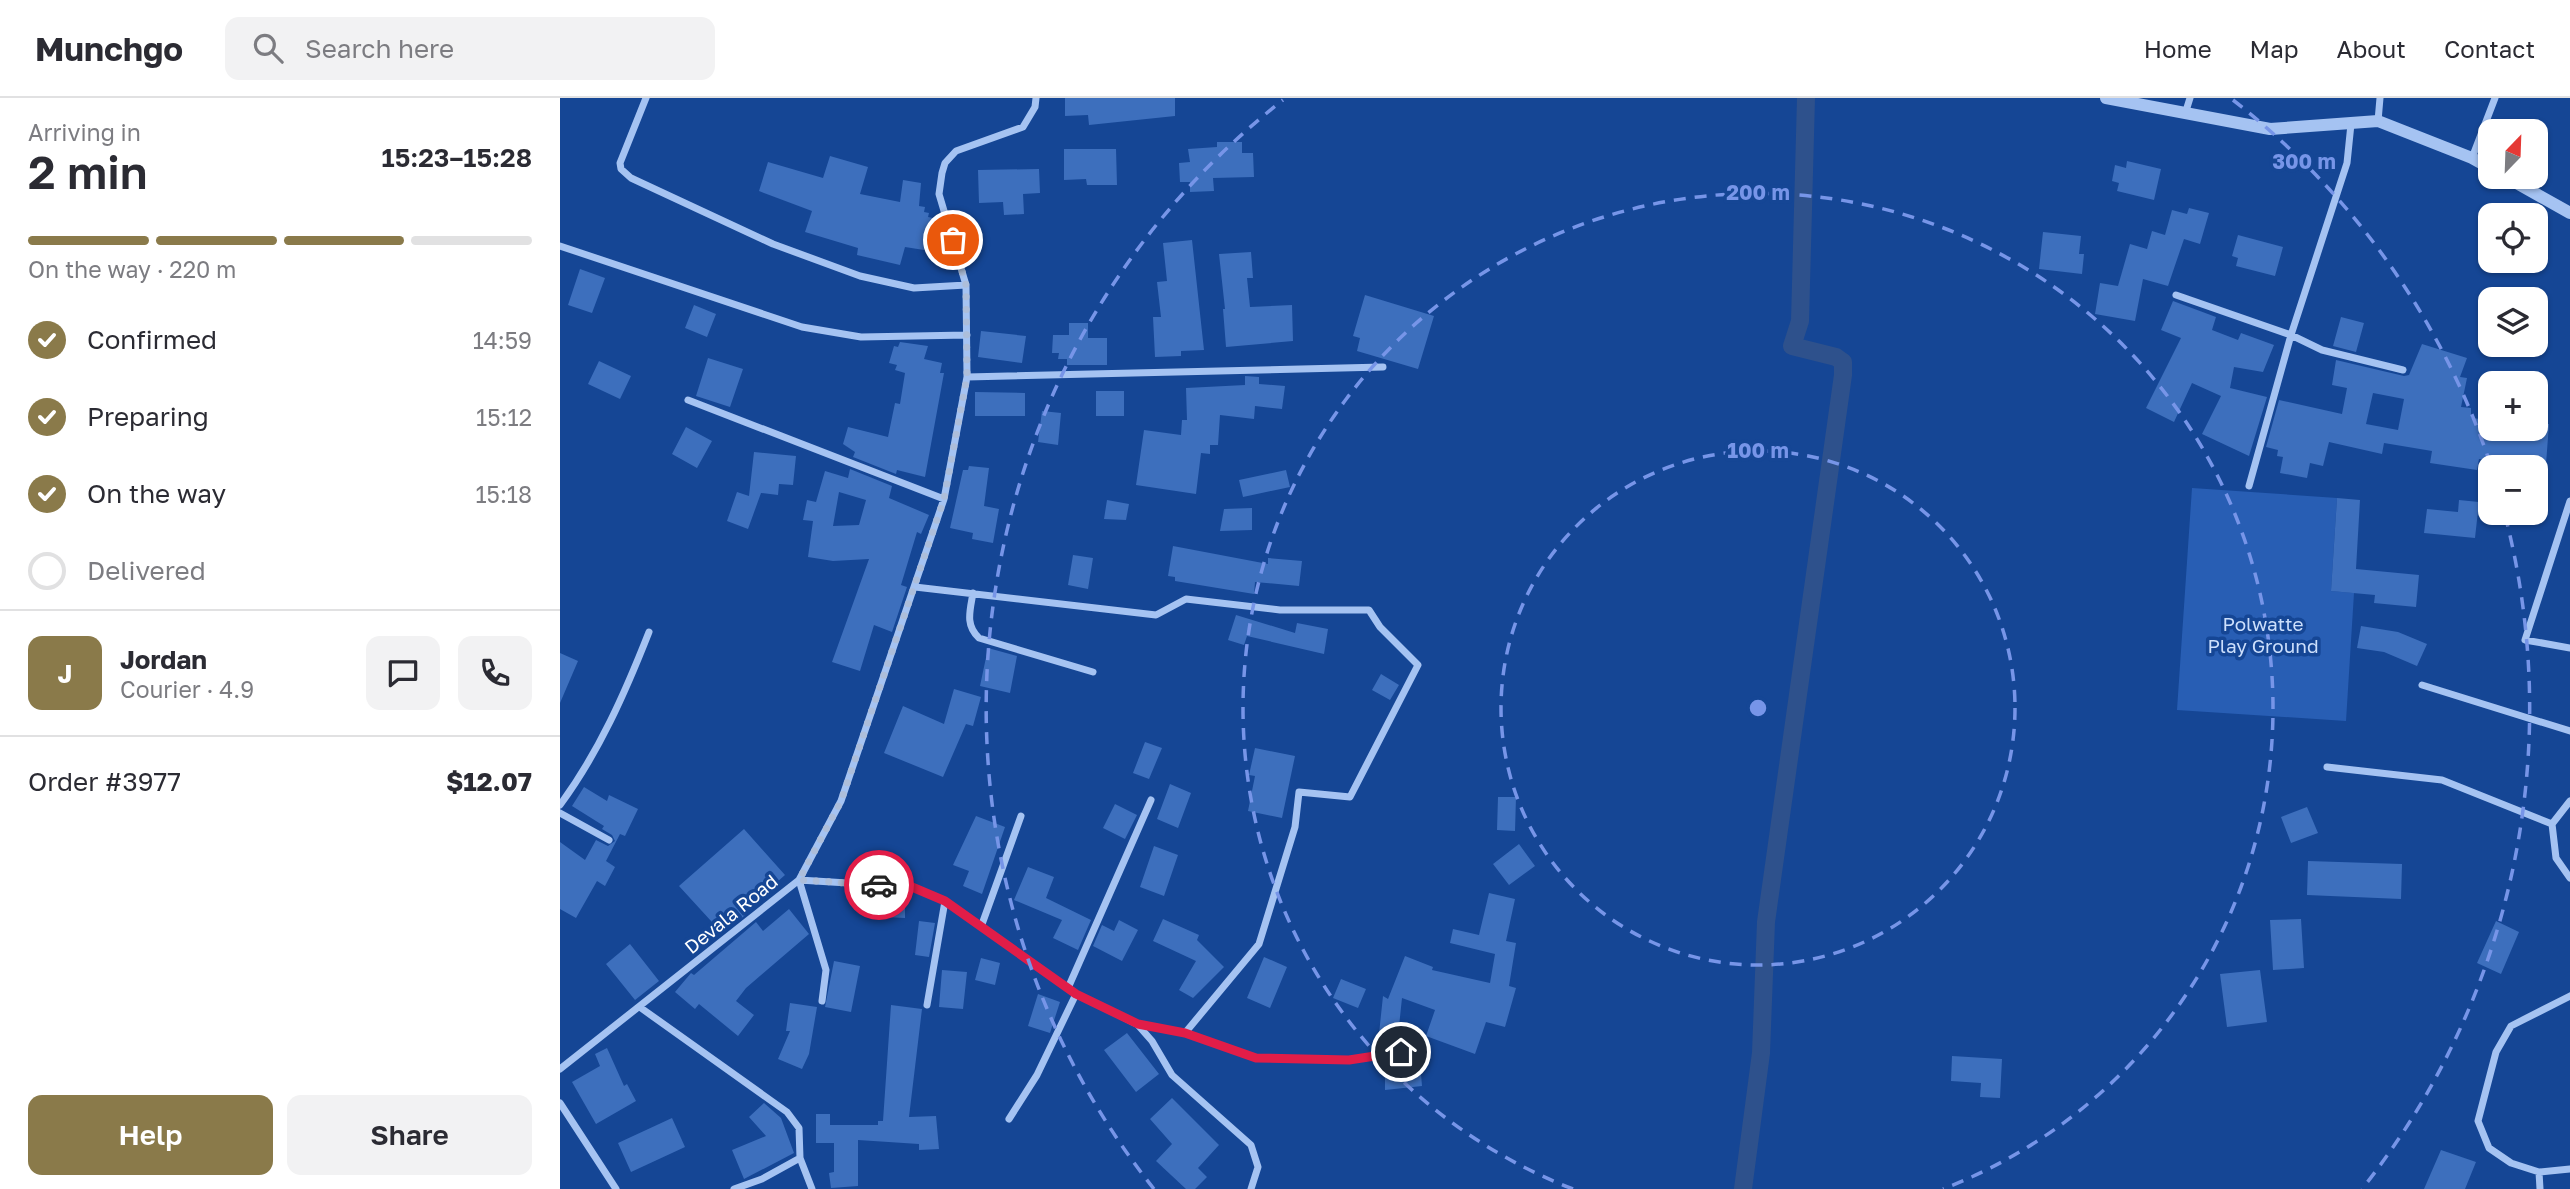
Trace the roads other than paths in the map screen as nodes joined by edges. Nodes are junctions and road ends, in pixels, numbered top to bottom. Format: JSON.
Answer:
{"nodes":[{"id":1,"x":646,"y":98,"type":"edge"},
{"id":2,"x":1036,"y":98,"type":"edge"},
{"id":3,"x":2106,"y":98,"type":"edge"},
{"id":4,"x":2190,"y":98,"type":"edge"},
{"id":5,"x":2380,"y":98,"type":"edge"},
{"id":6,"x":2495,"y":98,"type":"edge"},
{"id":7,"x":2185,"y":114,"type":"junction"},
{"id":8,"x":2378,"y":121,"type":"junction"},
{"id":9,"x":2351,"y":124,"type":"junction"},
{"id":10,"x":2472,"y":158,"type":"junction"},
{"id":11,"x":2478,"y":161,"type":"edge"},
{"id":12,"x":2527,"y":189,"type":"edge"},
{"id":13,"x":2570,"y":213,"type":"edge"},
{"id":14,"x":560,"y":246,"type":"edge"},
{"id":15,"x":966,"y":285,"type":"junction"},
{"id":16,"x":2176,"y":295,"type":"dead end"},
{"id":17,"x":967,"y":335,"type":"junction"},
{"id":18,"x":2291,"y":335,"type":"junction"},
{"id":19,"x":1383,"y":368,"type":"dead end"},
{"id":20,"x":2403,"y":370,"type":"dead end"},
{"id":21,"x":967,"y":377,"type":"junction"},
{"id":22,"x":688,"y":400,"type":"dead end"},
{"id":23,"x":2249,"y":486,"type":"dead end"},
{"id":24,"x":944,"y":499,"type":"junction"},
{"id":25,"x":2570,"y":501,"type":"edge"},
{"id":26,"x":915,"y":587,"type":"junction"},
{"id":27,"x":973,"y":593,"type":"junction"},
{"id":28,"x":649,"y":632,"type":"dead end"},
{"id":29,"x":2570,"y":648,"type":"edge"},
{"id":30,"x":1093,"y":672,"type":"dead end"},
{"id":31,"x":2422,"y":685,"type":"dead end"},
{"id":32,"x":2570,"y":732,"type":"edge"},
{"id":33,"x":2328,"y":767,"type":"dead end"},
{"id":34,"x":1152,"y":800,"type":"dead end"},
{"id":35,"x":2570,"y":801,"type":"edge"},
{"id":36,"x":560,"y":805,"type":"edge"},
{"id":37,"x":560,"y":813,"type":"edge"},
{"id":38,"x":1021,"y":816,"type":"dead end"},
{"id":39,"x":2552,"y":824,"type":"junction"},
{"id":40,"x":609,"y":840,"type":"dead end"},
{"id":41,"x":2570,"y":878,"type":"edge"},
{"id":42,"x":799,"y":880,"type":"junction"},
{"id":43,"x":945,"y":901,"type":"junction"},
{"id":44,"x":981,"y":927,"type":"junction"},
{"id":45,"x":1068,"y":988,"type":"junction"},
{"id":46,"x":1076,"y":994,"type":"junction"},
{"id":47,"x":2570,"y":996,"type":"edge"},
{"id":48,"x":822,"y":1000,"type":"dead end"},
{"id":49,"x":927,"y":1005,"type":"dead end"},
{"id":50,"x":641,"y":1007,"type":"junction"},
{"id":51,"x":1138,"y":1024,"type":"junction"},
{"id":52,"x":1185,"y":1033,"type":"junction"},
{"id":53,"x":1427,"y":1049,"type":"dead end"},
{"id":54,"x":560,"y":1069,"type":"edge"},
{"id":55,"x":560,"y":1103,"type":"edge"},
{"id":56,"x":1009,"y":1119,"type":"dead end"},
{"id":57,"x":800,"y":1158,"type":"junction"},
{"id":58,"x":2570,"y":1169,"type":"edge"},
{"id":59,"x":2539,"y":1172,"type":"junction"},
{"id":60,"x":616,"y":1189,"type":"edge"},
{"id":61,"x":734,"y":1189,"type":"edge"},
{"id":62,"x":812,"y":1189,"type":"edge"},
{"id":63,"x":1251,"y":1189,"type":"edge"},
{"id":64,"x":2540,"y":1189,"type":"edge"}],
"edges":[{"from":1,"to":15,"type":"street"},
{"from":2,"to":15,"type":"street","name":"Devala Road"},
{"from":3,"to":7,"type":"street"},
{"from":4,"to":7,"type":"street"},
{"from":5,"to":8,"type":"street"},
{"from":6,"to":10,"type":"street"},
{"from":7,"to":9,"type":"street"},
{"from":8,"to":9,"type":"street"},
{"from":8,"to":10,"type":"street"},
{"from":9,"to":18,"type":"street"},
{"from":10,"to":11,"type":"street"},
{"from":12,"to":13,"type":"street"},
{"from":14,"to":17,"type":"street"},
{"from":15,"to":17,"type":"street","name":"Devala Road"},
{"from":16,"to":18,"type":"street"},
{"from":17,"to":21,"type":"street","name":"Devala Road"},
{"from":18,"to":20,"type":"street"},
{"from":18,"to":23,"type":"street"},
{"from":19,"to":21,"type":"street"},
{"from":21,"to":24,"type":"street","name":"Devala Road"},
{"from":22,"to":24,"type":"street"},
{"from":24,"to":26,"type":"street","name":"Devala Road"},
{"from":25,"to":29,"type":"street"},
{"from":26,"to":27,"type":"street"},
{"from":26,"to":42,"type":"street","name":"Devala Road"},
{"from":27,"to":30,"type":"street"},
{"from":27,"to":52,"type":"street"},
{"from":28,"to":36,"type":"street"},
{"from":31,"to":32,"type":"street"},
{"from":33,"to":39,"type":"street"},
{"from":34,"to":45,"type":"street"},
{"from":35,"to":39,"type":"street"},
{"from":37,"to":40,"type":"street"},
{"from":38,"to":44,"type":"street"},
{"from":39,"to":41,"type":"street"},
{"from":42,"to":43,"type":"street"},
{"from":42,"to":48,"type":"street"},
{"from":42,"to":50,"type":"street","name":"Devala Road"},
{"from":43,"to":44,"type":"street"},
{"from":43,"to":49,"type":"street"},
{"from":44,"to":45,"type":"street"},
{"from":45,"to":46,"type":"street"},
{"from":46,"to":51,"type":"street"},
{"from":46,"to":56,"type":"street"},
{"from":47,"to":59,"type":"street"},
{"from":50,"to":54,"type":"street","name":"Devala Road"},
{"from":50,"to":57,"type":"street"},
{"from":51,"to":52,"type":"street"},
{"from":51,"to":63,"type":"street"},
{"from":52,"to":53,"type":"street"},
{"from":55,"to":60,"type":"street"},
{"from":57,"to":61,"type":"street"},
{"from":57,"to":62,"type":"street"},
{"from":58,"to":59,"type":"street"},
{"from":59,"to":64,"type":"street"}]}
